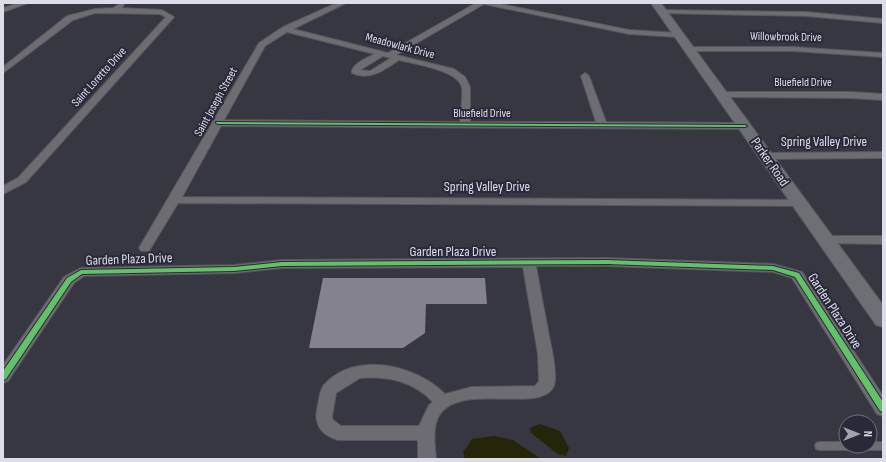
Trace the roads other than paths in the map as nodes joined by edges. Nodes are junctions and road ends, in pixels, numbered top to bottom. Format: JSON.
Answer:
{"nodes":[{"id":1,"x":25,"y":3,"type":"edge"},
{"id":2,"x":124,"y":3,"type":"edge"},
{"id":3,"x":343,"y":3,"type":"edge"},
{"id":4,"x":481,"y":3,"type":"edge"},
{"id":5,"x":486,"y":3,"type":"edge"},
{"id":6,"x":659,"y":8,"type":"edge"},
{"id":7,"x":3,"y":10,"type":"edge"},
{"id":8,"x":115,"y":10,"type":"junction"},
{"id":9,"x":883,"y":21,"type":"edge"},
{"id":10,"x":286,"y":29,"type":"junction"},
{"id":11,"x":678,"y":35,"type":"junction"},
{"id":12,"x":689,"y":49,"type":"junction"},
{"id":13,"x":390,"y":55,"type":"junction"},
{"id":14,"x":883,"y":55,"type":"edge"},
{"id":15,"x":3,"y":71,"type":"edge"},
{"id":16,"x":585,"y":76,"type":"dead end"},
{"id":17,"x":722,"y":95,"type":"junction"},
{"id":18,"x":883,"y":97,"type":"edge"},
{"id":19,"x":218,"y":123,"type":"junction"},
{"id":20,"x":465,"y":124,"type":"junction"},
{"id":21,"x":602,"y":125,"type":"junction"},
{"id":22,"x":745,"y":126,"type":"junction"},
{"id":23,"x":883,"y":155,"type":"edge"},
{"id":24,"x":766,"y":156,"type":"junction"},
{"id":25,"x":3,"y":191,"type":"edge"},
{"id":26,"x":174,"y":200,"type":"junction"},
{"id":27,"x":799,"y":203,"type":"junction"},
{"id":28,"x":826,"y":240,"type":"junction"},
{"id":29,"x":883,"y":240,"type":"edge"},
{"id":30,"x":145,"y":248,"type":"dead end"},
{"id":31,"x":529,"y":263,"type":"junction"},
{"id":32,"x":883,"y":320,"type":"edge"},
{"id":33,"x":3,"y":377,"type":"edge"},
{"id":34,"x":443,"y":402,"type":"junction"},
{"id":35,"x":883,"y":409,"type":"edge"},
{"id":36,"x":428,"y":433,"type":"junction"},
{"id":37,"x":820,"y":446,"type":"dead end"},
{"id":38,"x":883,"y":446,"type":"edge"},
{"id":39,"x":427,"y":459,"type":"edge"}],
"edges":[{"from":1,"to":7,"type":"street"},
{"from":2,"to":8,"type":"street"},
{"from":3,"to":10,"type":"street","name":"Saint Joseph Street"},
{"from":4,"to":13,"type":"street"},
{"from":5,"to":11,"type":"street"},
{"from":6,"to":9,"type":"street"},
{"from":6,"to":11,"type":"main road","name":"Parker Road"},
{"from":8,"to":15,"type":"street"},
{"from":8,"to":25,"type":"street","name":"Saint Loretto Drive"},
{"from":10,"to":13,"type":"street","name":"Meadowlark Drive"},
{"from":10,"to":19,"type":"street","name":"Saint Joseph Street"},
{"from":11,"to":12,"type":"main road","name":"Parker Road"},
{"from":12,"to":14,"type":"street","name":"Willowbrook Drive"},
{"from":12,"to":17,"type":"main road","name":"Parker Road"},
{"from":13,"to":20,"type":"street","name":"Meadowlark Drive"},
{"from":16,"to":21,"type":"street"},
{"from":17,"to":18,"type":"street","name":"Bluefield Drive"},
{"from":17,"to":22,"type":"main road","name":"Parker Road"},
{"from":19,"to":20,"type":"street","name":"Bluefield Drive"},
{"from":19,"to":26,"type":"street","name":"Saint Joseph Street"},
{"from":20,"to":21,"type":"street","name":"Bluefield Drive"},
{"from":21,"to":22,"type":"street","name":"Bluefield Drive"},
{"from":22,"to":24,"type":"main road","name":"Parker Road"},
{"from":23,"to":24,"type":"street","name":"Spring Valley Drive"},
{"from":24,"to":27,"type":"main road","name":"Parker Road"},
{"from":26,"to":27,"type":"street","name":"Spring Valley Drive"},
{"from":26,"to":30,"type":"street","name":"Saint Joseph Street"},
{"from":27,"to":28,"type":"main road","name":"Parker Road"},
{"from":28,"to":29,"type":"street"},
{"from":28,"to":32,"type":"main road","name":"Parker Road"},
{"from":31,"to":33,"type":"street","name":"Garden Plaza Drive"},
{"from":31,"to":34,"type":"street"},
{"from":31,"to":35,"type":"street","name":"Garden Plaza Drive"},
{"from":34,"to":36,"type":"street"},
{"from":34,"to":36,"type":"street"},
{"from":36,"to":39,"type":"street"},
{"from":37,"to":38,"type":"lane"}]}
